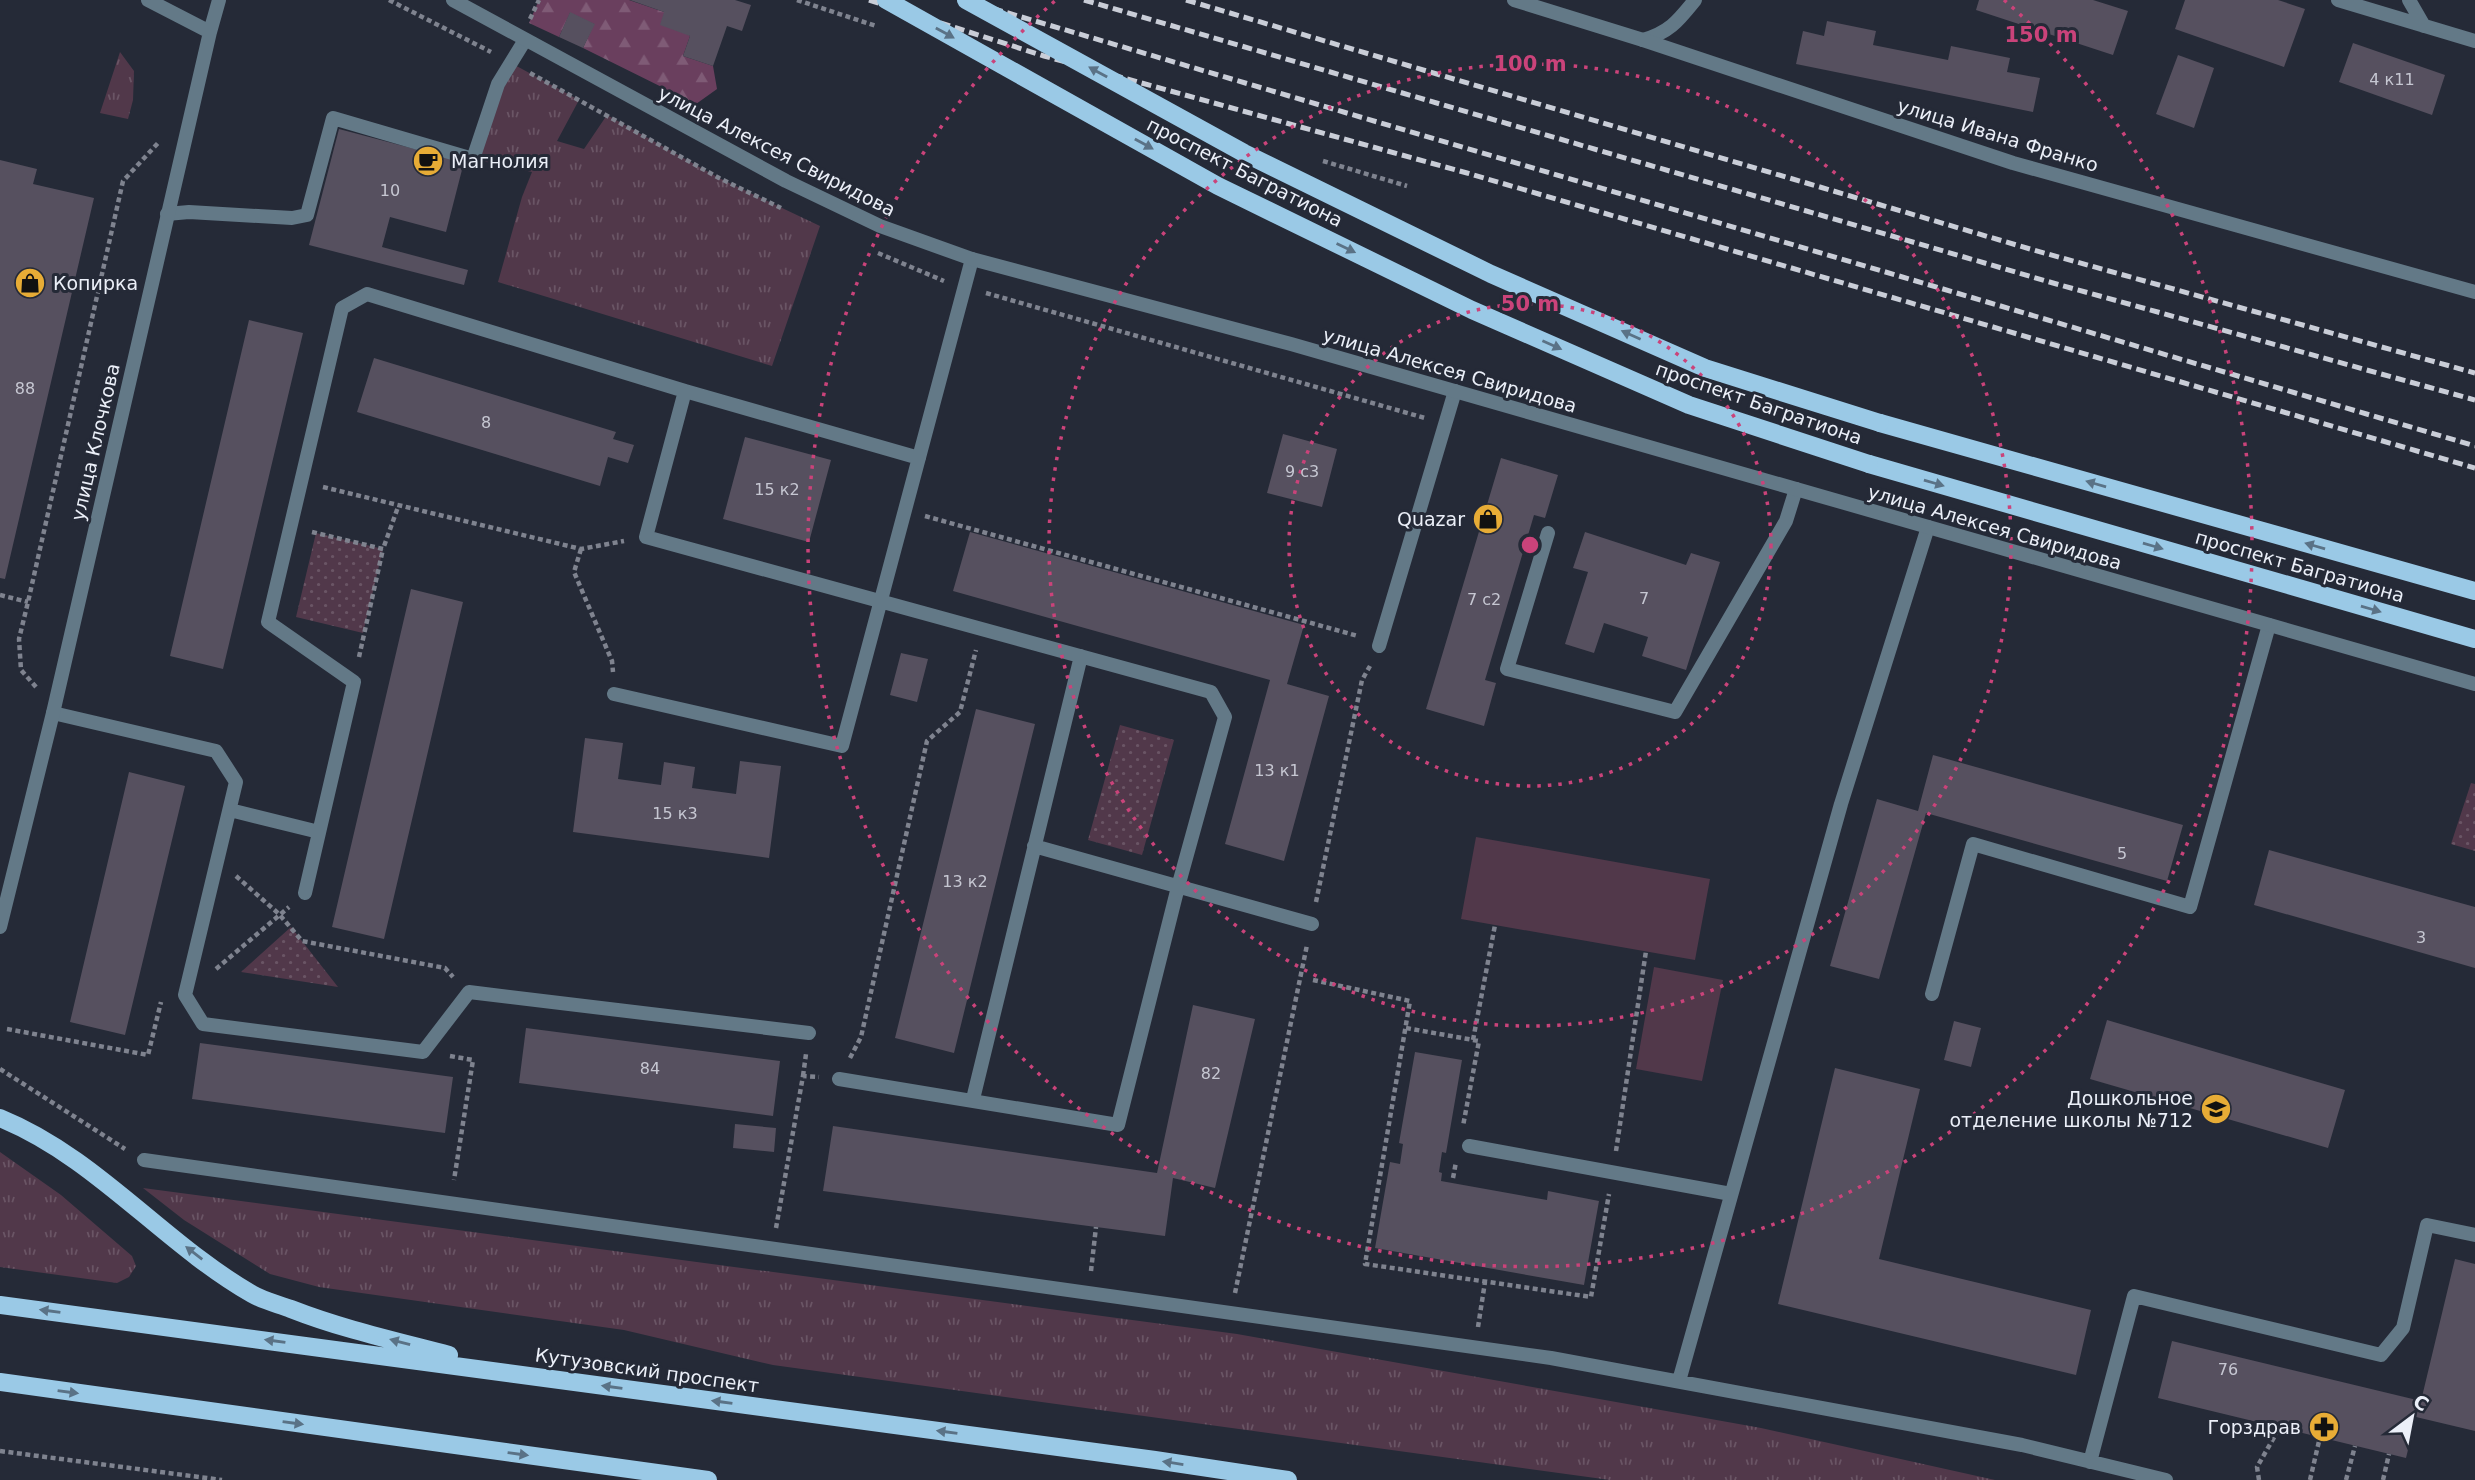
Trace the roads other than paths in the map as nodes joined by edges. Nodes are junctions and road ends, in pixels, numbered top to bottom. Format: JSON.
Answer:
{"nodes":[{"id":1,"x":148,"y":0,"type":"edge"},
{"id":2,"x":219,"y":0,"type":"edge"},
{"id":3,"x":453,"y":0,"type":"edge"},
{"id":4,"x":886,"y":0,"type":"edge"},
{"id":5,"x":966,"y":0,"type":"edge"},
{"id":6,"x":1514,"y":0,"type":"edge"},
{"id":7,"x":1695,"y":0,"type":"edge"},
{"id":8,"x":2338,"y":0,"type":"edge"},
{"id":9,"x":2409,"y":0,"type":"edge"},
{"id":10,"x":2424,"y":26,"type":"junction"},
{"id":11,"x":210,"y":32,"type":"junction"},
{"id":12,"x":525,"y":40,"type":"junction"},
{"id":13,"x":1643,"y":40,"type":"junction"},
{"id":14,"x":2475,"y":41,"type":"edge"},
{"id":15,"x":167,"y":214,"type":"junction"},
{"id":16,"x":972,"y":259,"type":"junction"},
{"id":17,"x":2475,"y":292,"type":"edge"},
{"id":18,"x":685,"y":391,"type":"junction"},
{"id":19,"x":1455,"y":391,"type":"junction"},
{"id":20,"x":919,"y":458,"type":"junction"},
{"id":21,"x":1796,"y":489,"type":"junction"},
{"id":22,"x":1928,"y":527,"type":"junction"},
{"id":23,"x":1549,"y":533,"type":"dead end"},
{"id":24,"x":2475,"y":591,"type":"edge"},
{"id":25,"x":880,"y":600,"type":"junction"},
{"id":26,"x":2269,"y":625,"type":"junction"},
{"id":27,"x":2475,"y":639,"type":"edge"},
{"id":28,"x":1380,"y":644,"type":"road end"},
{"id":29,"x":1081,"y":656,"type":"junction"},
{"id":30,"x":2475,"y":684,"type":"edge"},
{"id":31,"x":614,"y":694,"type":"road end"},
{"id":32,"x":52,"y":713,"type":"junction"},
{"id":33,"x":230,"y":810,"type":"junction"},
{"id":34,"x":319,"y":832,"type":"junction"},
{"id":35,"x":1034,"y":846,"type":"junction"},
{"id":36,"x":1178,"y":887,"type":"junction"},
{"id":37,"x":305,"y":893,"type":"road end"},
{"id":38,"x":1312,"y":924,"type":"road end"},
{"id":39,"x":0,"y":928,"type":"edge"},
{"id":40,"x":1932,"y":993,"type":"dead end"},
{"id":41,"x":809,"y":1033,"type":"dead end"},
{"id":42,"x":839,"y":1079,"type":"road end"},
{"id":43,"x":973,"y":1099,"type":"junction"},
{"id":44,"x":0,"y":1118,"type":"edge"},
{"id":45,"x":1462,"y":1145,"type":"road end"},
{"id":46,"x":144,"y":1160,"type":"road end"},
{"id":47,"x":1731,"y":1195,"type":"junction"},
{"id":48,"x":2475,"y":1236,"type":"edge"},
{"id":49,"x":0,"y":1305,"type":"edge"},
{"id":50,"x":513,"y":1373,"type":"junction"},
{"id":51,"x":1679,"y":1381,"type":"junction"},
{"id":52,"x":0,"y":1382,"type":"edge"},
{"id":53,"x":2090,"y":1462,"type":"junction"},
{"id":54,"x":708,"y":1480,"type":"edge"},
{"id":55,"x":1289,"y":1480,"type":"edge"},
{"id":56,"x":2166,"y":1480,"type":"edge"}],
"edges":[{"from":1,"to":11,"type":"street"},
{"from":2,"to":11,"type":"street"},
{"from":3,"to":12,"type":"street","name":"улица Алексея Свиридова"},
{"from":4,"to":27,"type":"main road","name":"проспект Багратиона","one_way":true,"bridge":true},
{"from":24,"to":5,"type":"main road","name":"проспект Багратиона","one_way":true,"bridge":true},
{"from":6,"to":13,"type":"street","name":"улица Ивана Франко"},
{"from":7,"to":13,"type":"street"},
{"from":8,"to":10,"type":"street"},
{"from":9,"to":10,"type":"street"},
{"from":10,"to":14,"type":"street"},
{"from":11,"to":15,"type":"street","name":"улица Клочкова"},
{"from":12,"to":15,"type":"street"},
{"from":12,"to":16,"type":"street","name":"улица Алексея Свиридова"},
{"from":13,"to":17,"type":"street","name":"улица Ивана Франко"},
{"from":15,"to":32,"type":"street","name":"улица Клочкова"},
{"from":16,"to":19,"type":"street","name":"улица Алексея Свиридова"},
{"from":16,"to":20,"type":"street"},
{"from":18,"to":20,"type":"street"},
{"from":18,"to":25,"type":"street"},
{"from":18,"to":34,"type":"street"},
{"from":19,"to":21,"type":"street","name":"улица Алексея Свиридова"},
{"from":19,"to":28,"type":"street"},
{"from":20,"to":25,"type":"street"},
{"from":21,"to":22,"type":"street","name":"улица Алексея Свиридова"},
{"from":21,"to":23,"type":"street"},
{"from":22,"to":26,"type":"street","name":"улица Алексея Свиридова"},
{"from":22,"to":47,"type":"street"},
{"from":25,"to":29,"type":"street"},
{"from":25,"to":31,"type":"street"},
{"from":26,"to":30,"type":"street","name":"улица Алексея Свиридова"},
{"from":26,"to":40,"type":"street"},
{"from":29,"to":35,"type":"street"},
{"from":29,"to":36,"type":"street"},
{"from":32,"to":33,"type":"street"},
{"from":32,"to":39,"type":"street","name":"улица Клочкова"},
{"from":33,"to":34,"type":"street"},
{"from":33,"to":41,"type":"street"},
{"from":34,"to":37,"type":"street"},
{"from":35,"to":36,"type":"street"},
{"from":35,"to":43,"type":"street"},
{"from":36,"to":38,"type":"street"},
{"from":36,"to":43,"type":"street"},
{"from":42,"to":43,"type":"street"},
{"from":50,"to":44,"type":"main road","one_way":true},
{"from":45,"to":47,"type":"street"},
{"from":46,"to":51,"type":"street"},
{"from":47,"to":51,"type":"street"},
{"from":48,"to":53,"type":"street"},
{"from":50,"to":49,"type":"main road","name":"Кутузовский проспект","one_way":true},
{"from":55,"to":50,"type":"main road","name":"Кутузовский проспект","one_way":true},
{"from":51,"to":53,"type":"street"},
{"from":52,"to":54,"type":"main road","one_way":true},
{"from":53,"to":56,"type":"street"}]}
